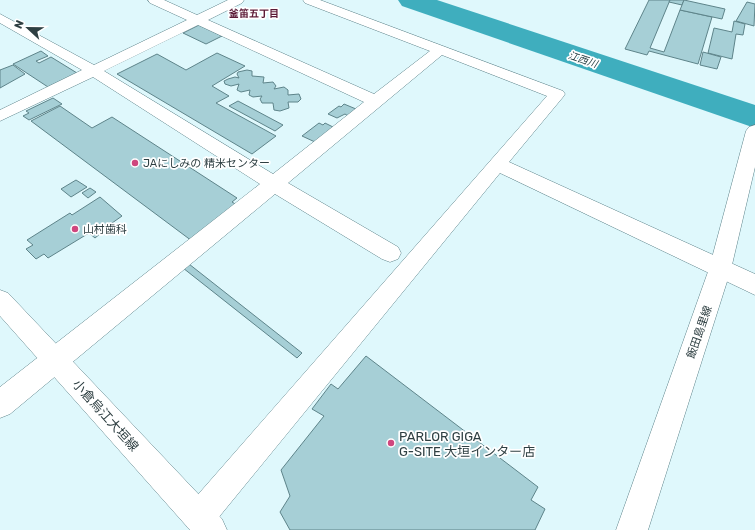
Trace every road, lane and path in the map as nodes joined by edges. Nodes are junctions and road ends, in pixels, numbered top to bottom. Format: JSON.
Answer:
{"nodes":[{"id":1,"x":154,"y":0,"type":"edge"},
{"id":2,"x":238,"y":0,"type":"edge"},
{"id":3,"x":309,"y":0,"type":"edge"},
{"id":4,"x":0,"y":18,"type":"edge"},
{"id":5,"x":198,"y":20,"type":"junction"},
{"id":6,"x":440,"y":50,"type":"junction"},
{"id":7,"x":94,"y":71,"type":"junction"},
{"id":8,"x":375,"y":101,"type":"junction"},
{"id":9,"x":0,"y":116,"type":"edge"},
{"id":10,"x":755,"y":130,"type":"edge"},
{"id":11,"x":497,"y":164,"type":"junction"},
{"id":12,"x":274,"y":184,"type":"junction"},
{"id":13,"x":390,"y":253,"type":"dead end"},
{"id":14,"x":720,"y":269,"type":"junction"},
{"id":15,"x":755,"y":285,"type":"edge"},
{"id":16,"x":0,"y":300,"type":"edge"},
{"id":17,"x":55,"y":360,"type":"junction"},
{"id":18,"x":0,"y":404,"type":"edge"},
{"id":19,"x":205,"y":523,"type":"edge"},
{"id":20,"x":632,"y":530,"type":"edge"}],
"edges":[{"from":1,"to":5,"type":"street"},
{"from":2,"to":5,"type":"street"},
{"from":3,"to":6,"type":"street"},
{"from":4,"to":7,"type":"street"},
{"from":5,"to":7,"type":"street"},
{"from":5,"to":8,"type":"street"},
{"from":6,"to":8,"type":"street"},
{"from":6,"to":11,"type":"street"},
{"from":7,"to":9,"type":"street"},
{"from":7,"to":12,"type":"street"},
{"from":8,"to":12,"type":"street"},
{"from":10,"to":14,"type":"street","name":"飯田島里線"},
{"from":11,"to":14,"type":"street"},
{"from":11,"to":19,"type":"street"},
{"from":12,"to":13,"type":"street"},
{"from":12,"to":17,"type":"street"},
{"from":14,"to":15,"type":"street"},
{"from":14,"to":20,"type":"street","name":"飯田島里線"},
{"from":16,"to":17,"type":"street","name":"小倉烏江大垣線"},
{"from":17,"to":18,"type":"street"},
{"from":17,"to":19,"type":"street","name":"小倉烏江大垣線"}]}
